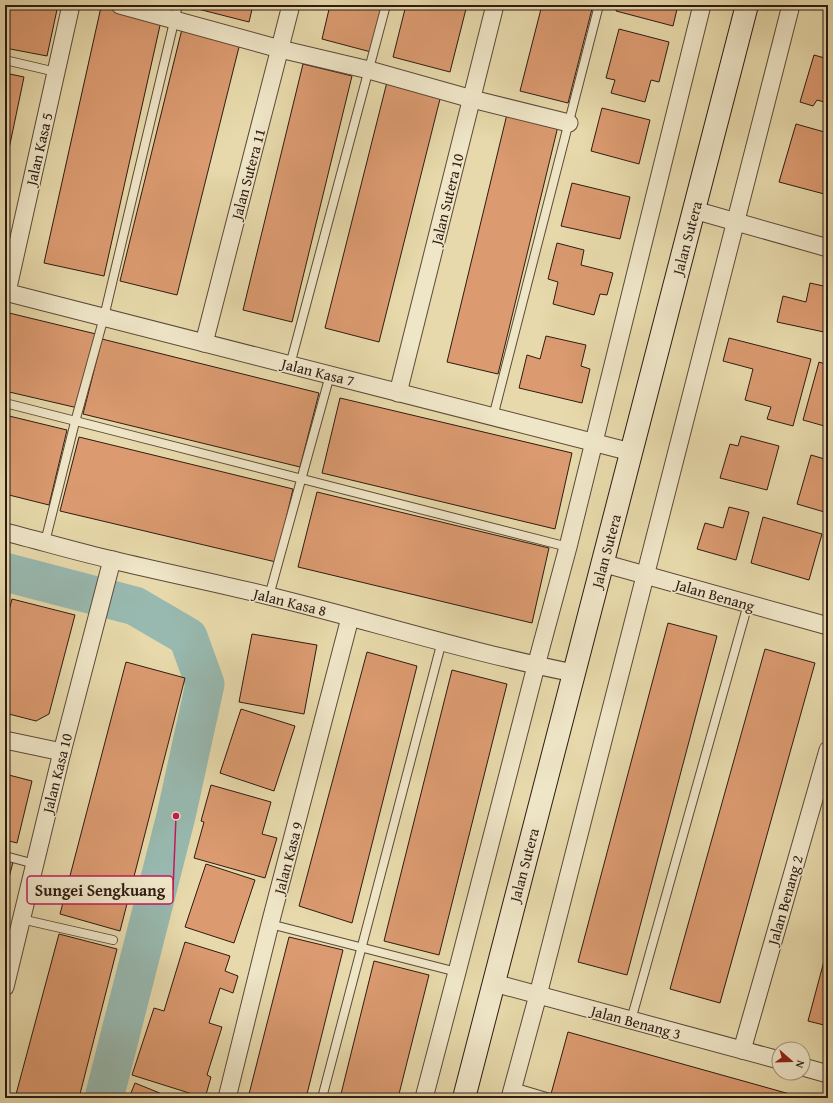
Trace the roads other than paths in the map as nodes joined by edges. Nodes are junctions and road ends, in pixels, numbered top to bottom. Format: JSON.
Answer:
{"nodes":[{"id":1,"x":71,"y":5,"type":"edge"},
{"id":2,"x":120,"y":5,"type":"edge"},
{"id":3,"x":291,"y":5,"type":"edge"},
{"id":4,"x":386,"y":5,"type":"edge"},
{"id":5,"x":495,"y":5,"type":"edge"},
{"id":6,"x":599,"y":5,"type":"edge"},
{"id":7,"x":702,"y":5,"type":"edge"},
{"id":8,"x":747,"y":5,"type":"edge"},
{"id":9,"x":791,"y":5,"type":"edge"},
{"id":10,"x":176,"y":12,"type":"edge"},
{"id":11,"x":280,"y":49,"type":"junction"},
{"id":12,"x":5,"y":60,"type":"edge"},
{"id":13,"x":369,"y":70,"type":"junction"},
{"id":14,"x":56,"y":72,"type":"junction"},
{"id":15,"x":472,"y":98,"type":"junction"},
{"id":16,"x":569,"y":123,"type":"junction"},
{"id":17,"x":694,"y":210,"type":"junction"},
{"id":18,"x":736,"y":222,"type":"junction"},
{"id":19,"x":828,"y":248,"type":"edge"},
{"id":20,"x":6,"y":292,"type":"edge"},
{"id":21,"x":104,"y":317,"type":"junction"},
{"id":22,"x":204,"y":343,"type":"junction"},
{"id":23,"x":290,"y":365,"type":"junction"},
{"id":24,"x":330,"y":375,"type":"junction"},
{"id":25,"x":398,"y":392,"type":"junction"},
{"id":26,"x":5,"y":403,"type":"edge"},
{"id":27,"x":493,"y":417,"type":"junction"},
{"id":28,"x":75,"y":422,"type":"junction"},
{"id":29,"x":594,"y":442,"type":"junction"},
{"id":30,"x":632,"y":452,"type":"junction"},
{"id":31,"x":301,"y":480,"type":"junction"},
{"id":32,"x":5,"y":532,"type":"edge"},
{"id":33,"x":45,"y":542,"type":"junction"},
{"id":34,"x":568,"y":547,"type":"junction"},
{"id":35,"x":112,"y":560,"type":"junction"},
{"id":36,"x":602,"y":563,"type":"junction"},
{"id":37,"x":645,"y":576,"type":"junction"},
{"id":38,"x":270,"y":596,"type":"junction"},
{"id":39,"x":748,"y":604,"type":"junction"},
{"id":40,"x":350,"y":618,"type":"junction"},
{"id":41,"x":828,"y":626,"type":"edge"},
{"id":42,"x":442,"y":641,"type":"junction"},
{"id":43,"x":536,"y":666,"type":"junction"},
{"id":44,"x":574,"y":673,"type":"junction"},
{"id":45,"x":5,"y":740,"type":"edge"},
{"id":46,"x":828,"y":750,"type":"edge"},
{"id":47,"x":62,"y":752,"type":"junction"},
{"id":48,"x":5,"y":856,"type":"edge"},
{"id":49,"x":35,"y":864,"type":"junction"},
{"id":50,"x":21,"y":919,"type":"junction"},
{"id":51,"x":270,"y":924,"type":"junction"},
{"id":52,"x":112,"y":940,"type":"dead end"},
{"id":53,"x":362,"y":948,"type":"junction"},
{"id":54,"x":8,"y":963,"type":"edge"},
{"id":55,"x":457,"y":972,"type":"junction"},
{"id":56,"x":494,"y":983,"type":"junction"},
{"id":57,"x":5,"y":987,"type":"edge"},
{"id":58,"x":538,"y":995,"type":"junction"},
{"id":59,"x":631,"y":1020,"type":"junction"},
{"id":60,"x":742,"y":1050,"type":"junction"},
{"id":61,"x":771,"y":1058,"type":"edge"},
{"id":62,"x":811,"y":1069,"type":"edge"},
{"id":63,"x":828,"y":1074,"type":"edge"},
{"id":64,"x":512,"y":1093,"type":"edge"},
{"id":65,"x":227,"y":1098,"type":"edge"},
{"id":66,"x":322,"y":1098,"type":"edge"},
{"id":67,"x":424,"y":1098,"type":"edge"},
{"id":68,"x":464,"y":1098,"type":"edge"},
{"id":69,"x":550,"y":1098,"type":"edge"}],
"edges":[{"from":1,"to":14,"type":"street","name":"Jalan Kasa 5"},
{"from":2,"to":10,"type":"street"},
{"from":3,"to":11,"type":"street","name":"Jalan Sutera 11"},
{"from":4,"to":13,"type":"lane"},
{"from":5,"to":15,"type":"street","name":"Jalan Sutera 10"},
{"from":6,"to":16,"type":"lane"},
{"from":7,"to":29,"type":"street"},
{"from":8,"to":17,"type":"street","name":"Jalan Sutera"},
{"from":9,"to":18,"type":"street"},
{"from":10,"to":11,"type":"street"},
{"from":10,"to":21,"type":"lane"},
{"from":11,"to":13,"type":"street"},
{"from":11,"to":22,"type":"street","name":"Jalan Sutera 11"},
{"from":12,"to":14,"type":"lane"},
{"from":13,"to":15,"type":"street"},
{"from":13,"to":23,"type":"lane"},
{"from":14,"to":20,"type":"street","name":"Jalan Kasa 5"},
{"from":15,"to":16,"type":"street"},
{"from":15,"to":25,"type":"street","name":"Jalan Sutera 10"},
{"from":16,"to":27,"type":"lane"},
{"from":17,"to":18,"type":"street"},
{"from":17,"to":30,"type":"street","name":"Jalan Sutera"},
{"from":18,"to":19,"type":"street"},
{"from":18,"to":37,"type":"street"},
{"from":20,"to":21,"type":"street","name":"Jalan Kasa 7"},
{"from":21,"to":22,"type":"street","name":"Jalan Kasa 7"},
{"from":21,"to":28,"type":"lane"},
{"from":22,"to":23,"type":"street","name":"Jalan Kasa 7"},
{"from":23,"to":24,"type":"street","name":"Jalan Kasa 7"},
{"from":24,"to":25,"type":"street","name":"Jalan Kasa 7"},
{"from":24,"to":31,"type":"lane"},
{"from":25,"to":27,"type":"street","name":"Jalan Kasa 7"},
{"from":26,"to":28,"type":"lane"},
{"from":27,"to":29,"type":"street","name":"Jalan Kasa 7"},
{"from":28,"to":31,"type":"lane"},
{"from":28,"to":33,"type":"lane"},
{"from":29,"to":30,"type":"street","name":"Jalan Kasa 7"},
{"from":29,"to":34,"type":"street"},
{"from":30,"to":36,"type":"street","name":"Jalan Sutera"},
{"from":31,"to":34,"type":"lane"},
{"from":31,"to":38,"type":"lane"},
{"from":32,"to":33,"type":"street","name":"Jalan Kasa 8"},
{"from":33,"to":35,"type":"street","name":"Jalan Kasa 8"},
{"from":34,"to":43,"type":"street"},
{"from":35,"to":38,"type":"street","name":"Jalan Kasa 8"},
{"from":35,"to":47,"type":"street","name":"Jalan Kasa 10"},
{"from":36,"to":37,"type":"street","name":"Jalan Benang"},
{"from":36,"to":44,"type":"street","name":"Jalan Sutera"},
{"from":37,"to":39,"type":"street","name":"Jalan Benang"},
{"from":37,"to":58,"type":"street"},
{"from":38,"to":40,"type":"street","name":"Jalan Kasa 8"},
{"from":39,"to":41,"type":"street","name":"Jalan Benang"},
{"from":39,"to":59,"type":"lane"},
{"from":40,"to":42,"type":"street","name":"Jalan Kasa 8"},
{"from":40,"to":51,"type":"street","name":"Jalan Kasa 9"},
{"from":42,"to":43,"type":"street","name":"Jalan Kasa 8"},
{"from":42,"to":53,"type":"lane"},
{"from":43,"to":44,"type":"street","name":"Jalan Kasa 8"},
{"from":43,"to":55,"type":"street"},
{"from":44,"to":56,"type":"street","name":"Jalan Sutera"},
{"from":45,"to":47,"type":"street"},
{"from":46,"to":60,"type":"street","name":"Jalan Benang 2"},
{"from":47,"to":49,"type":"street","name":"Jalan Kasa 10"},
{"from":48,"to":49,"type":"lane"},
{"from":49,"to":50,"type":"street","name":"Jalan Kasa 10"},
{"from":50,"to":52,"type":"lane"},
{"from":50,"to":54,"type":"street","name":"Jalan Kasa 10"},
{"from":51,"to":53,"type":"lane"},
{"from":51,"to":65,"type":"street","name":"Jalan Kasa 9"},
{"from":53,"to":55,"type":"lane"},
{"from":53,"to":66,"type":"lane"},
{"from":54,"to":57,"type":"street","name":"Jalan Kasa 10"},
{"from":55,"to":67,"type":"street"},
{"from":56,"to":58,"type":"street","name":"Jalan Benang 3"},
{"from":56,"to":68,"type":"street","name":"Jalan Sutera"},
{"from":58,"to":59,"type":"street","name":"Jalan Benang 3"},
{"from":58,"to":64,"type":"street"},
{"from":59,"to":60,"type":"street","name":"Jalan Benang 3"},
{"from":60,"to":61,"type":"street","name":"Jalan Benang 3"},
{"from":62,"to":63,"type":"street"},
{"from":64,"to":69,"type":"lane"}]}
